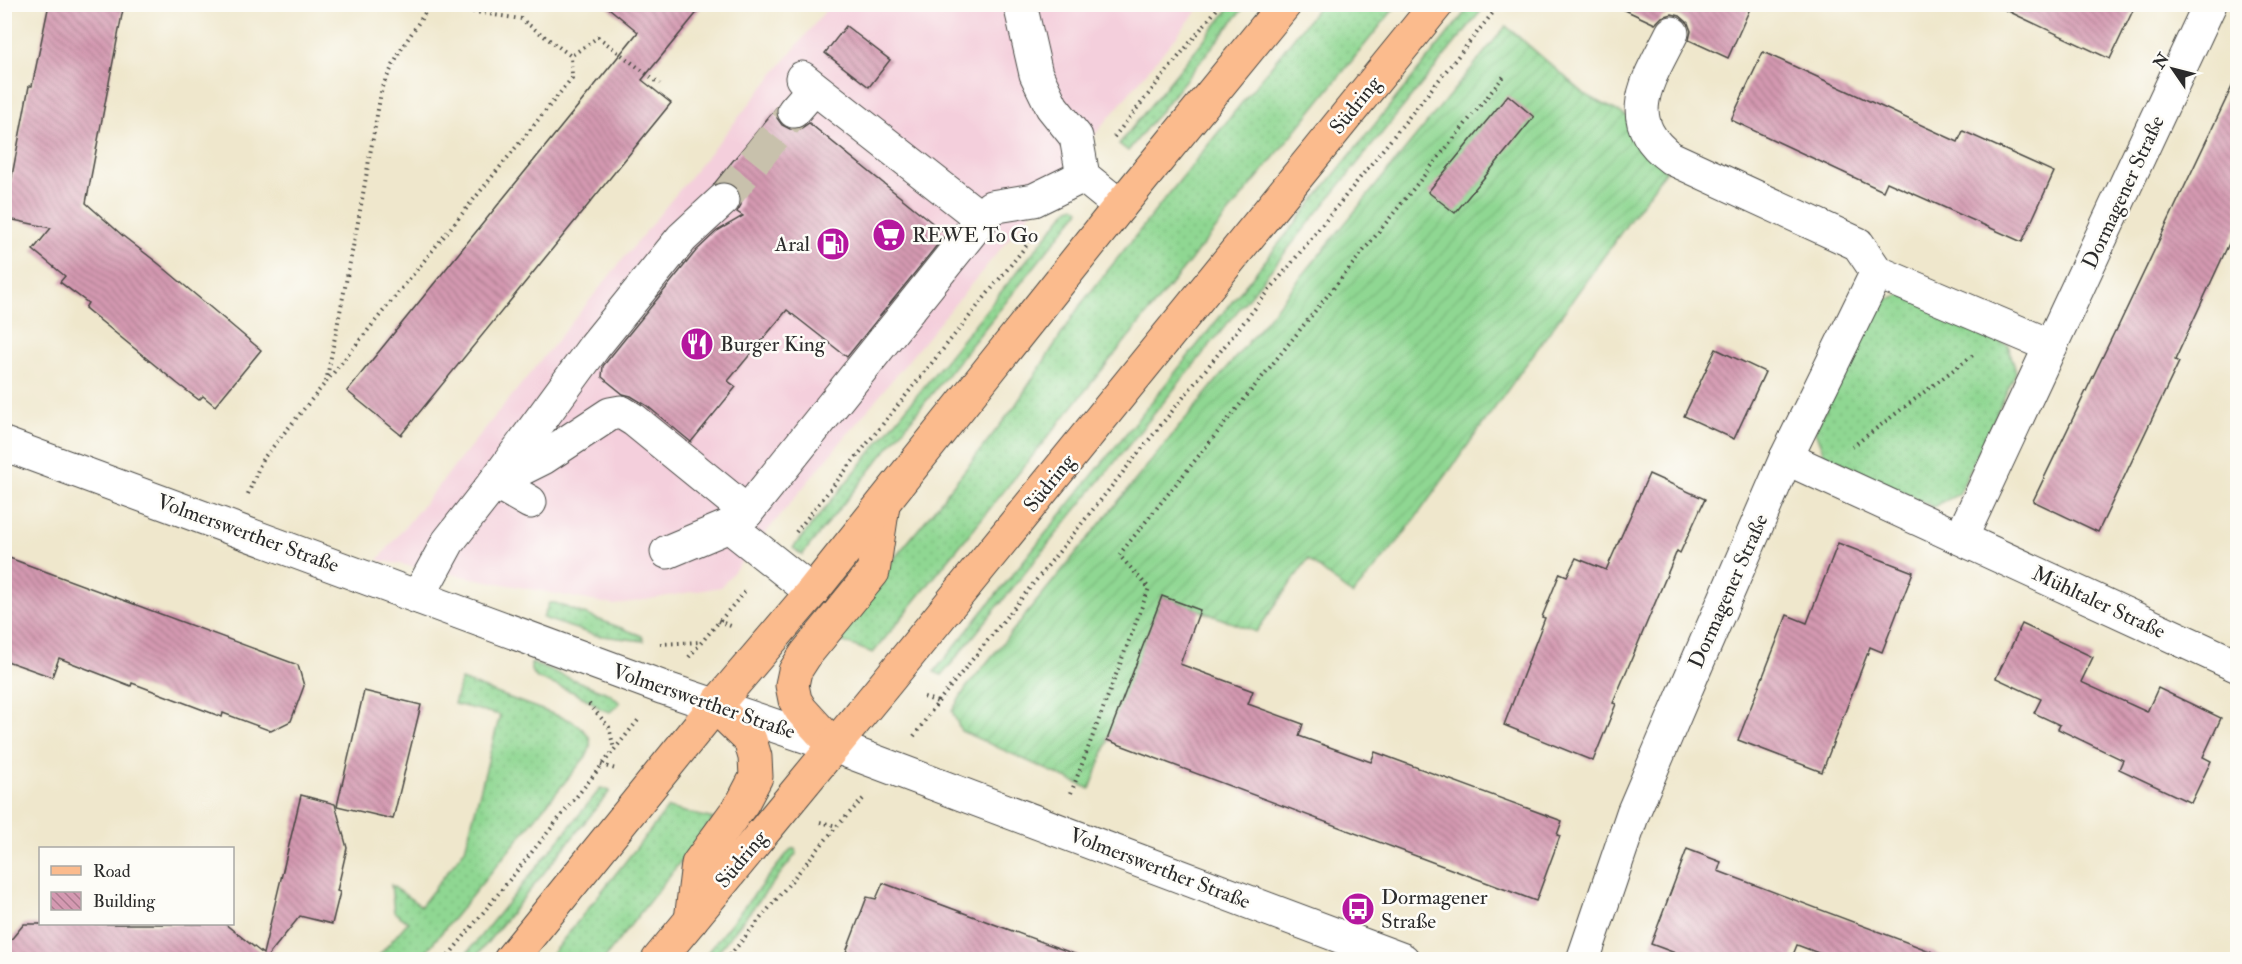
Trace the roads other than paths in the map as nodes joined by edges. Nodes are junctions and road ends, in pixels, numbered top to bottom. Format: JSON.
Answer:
{"nodes":[{"id":1,"x":1020,"y":4,"type":"edge"},
{"id":2,"x":1285,"y":4,"type":"edge"},
{"id":3,"x":1437,"y":4,"type":"edge"},
{"id":4,"x":2210,"y":4,"type":"edge"},
{"id":5,"x":1672,"y":33,"type":"dead end"},
{"id":6,"x":803,"y":93,"type":"dead end"},
{"id":7,"x":1083,"y":176,"type":"junction"},
{"id":8,"x":723,"y":200,"type":"tunnel mouth"},
{"id":9,"x":1120,"y":206,"type":"junction"},
{"id":10,"x":982,"y":219,"type":"junction"},
{"id":11,"x":1877,"y":272,"type":"junction"},
{"id":12,"x":2050,"y":346,"type":"junction"},
{"id":13,"x":4,"y":444,"type":"edge"},
{"id":14,"x":1786,"y":458,"type":"junction"},
{"id":15,"x":495,"y":482,"type":"junction"},
{"id":16,"x":530,"y":502,"type":"dead end"},
{"id":17,"x":883,"y":504,"type":"junction"},
{"id":18,"x":738,"y":519,"type":"junction"},
{"id":19,"x":1961,"y":538,"type":"junction"},
{"id":20,"x":667,"y":552,"type":"dead end"},
{"id":21,"x":812,"y":592,"type":"junction"},
{"id":22,"x":418,"y":597,"type":"junction"},
{"id":23,"x":2238,"y":666,"type":"edge"},
{"id":24,"x":715,"y":706,"type":"junction"},
{"id":25,"x":834,"y":746,"type":"junction"},
{"id":26,"x":691,"y":920,"type":"junction"},
{"id":27,"x":510,"y":960,"type":"edge"},
{"id":28,"x":658,"y":960,"type":"edge"},
{"id":29,"x":1402,"y":960,"type":"edge"},
{"id":30,"x":1583,"y":960,"type":"edge"}],
"edges":[{"from":1,"to":7,"type":"street"},
{"from":2,"to":9,"type":"main road"},
{"from":3,"to":25,"type":"main road","name":"Südring"},
{"from":4,"to":12,"type":"street","name":"Dormagener Straße"},
{"from":5,"to":11,"type":"street"},
{"from":6,"to":10,"type":"street"},
{"from":7,"to":9,"type":"street"},
{"from":7,"to":10,"type":"street"},
{"from":8,"to":15,"type":"street"},
{"from":9,"to":17,"type":"main road"},
{"from":10,"to":18,"type":"street"},
{"from":11,"to":12,"type":"street"},
{"from":11,"to":14,"type":"street","name":"Dormagener Straße"},
{"from":12,"to":19,"type":"street","name":"Dormagener Straße"},
{"from":13,"to":22,"type":"street","name":"Volmerswerther Straße"},
{"from":14,"to":19,"type":"street"},
{"from":14,"to":30,"type":"street","name":"Dormagener Straße"},
{"from":15,"to":16,"type":"street"},
{"from":15,"to":18,"type":"street"},
{"from":15,"to":22,"type":"street"},
{"from":17,"to":21,"type":"main road"},
{"from":17,"to":25,"type":"main road"},
{"from":18,"to":20,"type":"street"},
{"from":18,"to":21,"type":"street"},
{"from":19,"to":23,"type":"street","name":"Mühltaler Straße"},
{"from":21,"to":24,"type":"main road"},
{"from":22,"to":24,"type":"street","name":"Volmerswerther Straße"},
{"from":24,"to":25,"type":"street","name":"Volmerswerther Straße"},
{"from":24,"to":26,"type":"main road"},
{"from":24,"to":27,"type":"main road"},
{"from":25,"to":26,"type":"main road","name":"Südring"},
{"from":25,"to":29,"type":"street","name":"Volmerswerther Straße"},
{"from":26,"to":28,"type":"main road","name":"Südring"}]}
